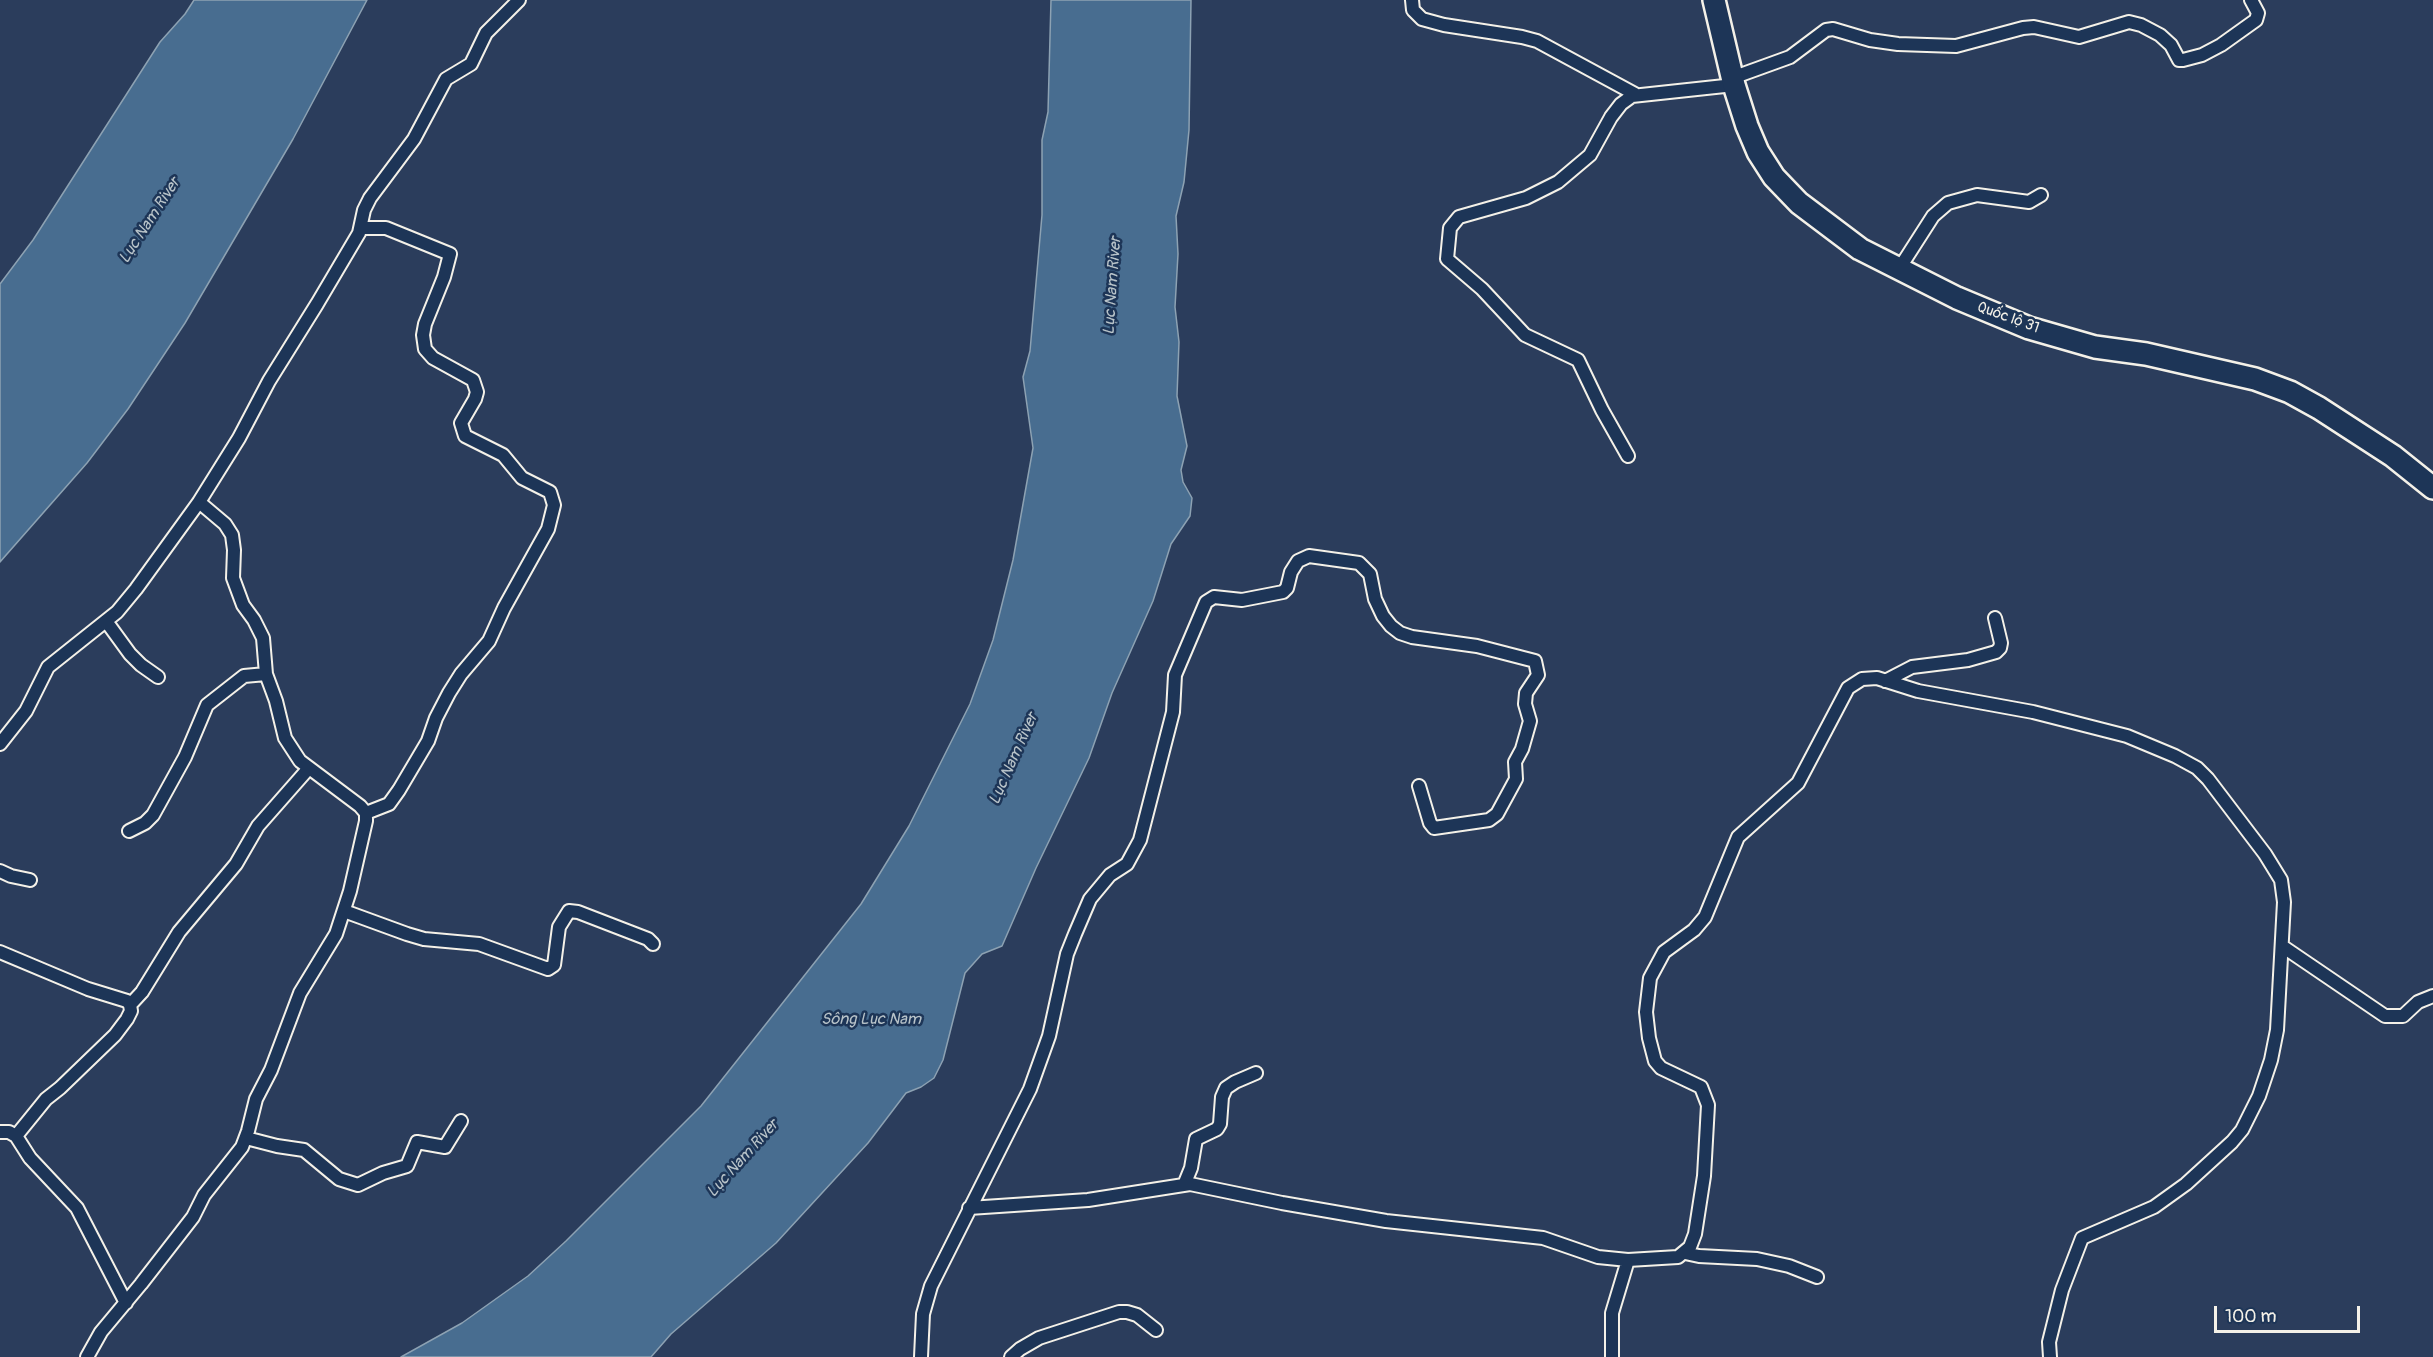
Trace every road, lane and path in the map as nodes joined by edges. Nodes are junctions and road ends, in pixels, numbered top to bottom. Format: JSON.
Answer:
{"nodes":[{"id":1,"x":519,"y":0,"type":"edge"},
{"id":2,"x":1412,"y":0,"type":"edge"},
{"id":3,"x":1714,"y":0,"type":"edge"},
{"id":4,"x":2251,"y":0,"type":"edge"},
{"id":5,"x":1733,"y":82,"type":"junction"},
{"id":6,"x":1635,"y":94,"type":"junction"},
{"id":7,"x":2041,"y":195,"type":"dead end"},
{"id":8,"x":361,"y":228,"type":"junction"},
{"id":9,"x":1899,"y":269,"type":"junction"},
{"id":10,"x":1628,"y":456,"type":"dead end"},
{"id":11,"x":2433,"y":488,"type":"edge"},
{"id":12,"x":199,"y":502,"type":"junction"},
{"id":13,"x":1995,"y":618,"type":"dead end"},
{"id":14,"x":106,"y":621,"type":"junction"},
{"id":15,"x":266,"y":674,"type":"junction"},
{"id":16,"x":158,"y":677,"type":"dead end"},
{"id":17,"x":1885,"y":681,"type":"junction"},
{"id":18,"x":0,"y":744,"type":"edge"},
{"id":19,"x":309,"y":768,"type":"junction"},
{"id":20,"x":1419,"y":786,"type":"dead end"},
{"id":21,"x":366,"y":813,"type":"junction"},
{"id":22,"x":129,"y":831,"type":"dead end"},
{"id":23,"x":0,"y":872,"type":"edge"},
{"id":24,"x":30,"y":880,"type":"dead end"},
{"id":25,"x":344,"y":911,"type":"junction"},
{"id":26,"x":653,"y":944,"type":"dead end"},
{"id":27,"x":2282,"y":946,"type":"junction"},
{"id":28,"x":0,"y":952,"type":"edge"},
{"id":29,"x":2433,"y":996,"type":"edge"},
{"id":30,"x":130,"y":1005,"type":"junction"},
{"id":31,"x":1256,"y":1073,"type":"dead end"},
{"id":32,"x":461,"y":1121,"type":"dead end"},
{"id":33,"x":0,"y":1132,"type":"edge"},
{"id":34,"x":16,"y":1136,"type":"junction"},
{"id":35,"x":246,"y":1138,"type":"junction"},
{"id":36,"x":1184,"y":1185,"type":"junction"},
{"id":37,"x":969,"y":1208,"type":"junction"},
{"id":38,"x":1685,"y":1253,"type":"junction"},
{"id":39,"x":1628,"y":1260,"type":"junction"},
{"id":40,"x":1817,"y":1277,"type":"dead end"},
{"id":41,"x":126,"y":1303,"type":"junction"},
{"id":42,"x":1156,"y":1330,"type":"dead end"},
{"id":43,"x":87,"y":1357,"type":"edge"},
{"id":44,"x":921,"y":1357,"type":"edge"},
{"id":45,"x":1011,"y":1357,"type":"edge"},
{"id":46,"x":1612,"y":1357,"type":"edge"},
{"id":47,"x":2050,"y":1357,"type":"edge"}],
"edges":[{"from":1,"to":8,"type":"street"},
{"from":2,"to":6,"type":"street"},
{"from":3,"to":5,"type":"highway","name":"Quốc lộ 31"},
{"from":4,"to":5,"type":"street"},
{"from":5,"to":6,"type":"street"},
{"from":5,"to":9,"type":"highway","name":"Quốc lộ 31"},
{"from":6,"to":10,"type":"street"},
{"from":7,"to":9,"type":"street"},
{"from":8,"to":12,"type":"street"},
{"from":8,"to":21,"type":"street"},
{"from":9,"to":11,"type":"highway","name":"Quốc lộ 31"},
{"from":12,"to":14,"type":"street"},
{"from":12,"to":15,"type":"street"},
{"from":13,"to":17,"type":"street"},
{"from":14,"to":16,"type":"street"},
{"from":14,"to":18,"type":"street"},
{"from":15,"to":19,"type":"street"},
{"from":15,"to":22,"type":"street"},
{"from":17,"to":27,"type":"street"},
{"from":17,"to":38,"type":"street"},
{"from":19,"to":21,"type":"street"},
{"from":19,"to":30,"type":"street"},
{"from":20,"to":37,"type":"street"},
{"from":21,"to":25,"type":"street"},
{"from":23,"to":24,"type":"street"},
{"from":25,"to":26,"type":"street"},
{"from":25,"to":35,"type":"street"},
{"from":27,"to":29,"type":"street"},
{"from":27,"to":47,"type":"street"},
{"from":28,"to":30,"type":"street"},
{"from":30,"to":34,"type":"street"},
{"from":31,"to":36,"type":"street"},
{"from":32,"to":35,"type":"street"},
{"from":33,"to":34,"type":"street"},
{"from":34,"to":41,"type":"street"},
{"from":35,"to":41,"type":"street"},
{"from":36,"to":37,"type":"street"},
{"from":36,"to":39,"type":"street"},
{"from":37,"to":44,"type":"street"},
{"from":38,"to":39,"type":"street"},
{"from":38,"to":40,"type":"street"},
{"from":39,"to":46,"type":"street"},
{"from":41,"to":43,"type":"street"},
{"from":42,"to":45,"type":"street"}]}
